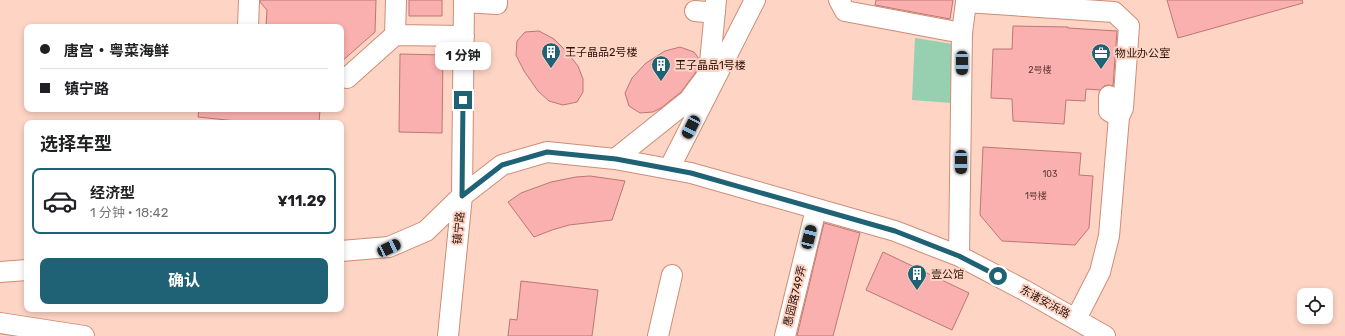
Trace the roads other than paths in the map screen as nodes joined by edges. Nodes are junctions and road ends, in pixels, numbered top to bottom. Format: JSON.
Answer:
{"nodes":[{"id":1,"x":250,"y":0,"type":"edge"},
{"id":2,"x":396,"y":0,"type":"edge"},
{"id":3,"x":497,"y":0,"type":"edge"},
{"id":4,"x":755,"y":0,"type":"edge"},
{"id":5,"x":839,"y":0,"type":"edge"},
{"id":6,"x":464,"y":1,"type":"edge"},
{"id":7,"x":966,"y":1,"type":"edge"},
{"id":8,"x":716,"y":6,"type":"edge"},
{"id":9,"x":695,"y":11,"type":"dead end"},
{"id":10,"x":248,"y":24,"type":"edge"},
{"id":11,"x":962,"y":33,"type":"junction"},
{"id":12,"x":395,"y":35,"type":"junction"},
{"id":13,"x":464,"y":36,"type":"junction"},
{"id":14,"x":344,"y":78,"type":"edge"},
{"id":15,"x":975,"y":83,"type":"dead end"},
{"id":16,"x":1109,"y":96,"type":"dead end"},
{"id":17,"x":1119,"y":117,"type":"junction"},
{"id":18,"x":961,"y":122,"type":"junction"},
{"id":19,"x":616,"y":159,"type":"junction"},
{"id":20,"x":669,"y":169,"type":"junction"},
{"id":21,"x":462,"y":196,"type":"junction"},
{"id":22,"x":816,"y":209,"type":"junction"},
{"id":23,"x":344,"y":250,"type":"edge"},
{"id":24,"x":959,"y":256,"type":"junction"},
{"id":25,"x":24,"y":270,"type":"edge"},
{"id":26,"x":0,"y":272,"type":"edge"},
{"id":27,"x":672,"y":275,"type":"dead end"},
{"id":28,"x":1076,"y":319,"type":"junction"},
{"id":29,"x":0,"y":323,"type":"edge"},
{"id":30,"x":84,"y":336,"type":"edge"},
{"id":31,"x":448,"y":336,"type":"edge"},
{"id":32,"x":658,"y":336,"type":"edge"},
{"id":33,"x":785,"y":336,"type":"edge"},
{"id":34,"x":1105,"y":336,"type":"edge"}],
"edges":[{"from":1,"to":10,"type":"street"},
{"from":2,"to":12,"type":"street"},
{"from":3,"to":6,"type":"street"},
{"from":4,"to":20,"type":"street"},
{"from":5,"to":11,"type":"street"},
{"from":6,"to":13,"type":"street","name":"镇宁路"},
{"from":7,"to":11,"type":"street"},
{"from":7,"to":17,"type":"street"},
{"from":8,"to":9,"type":"street"},
{"from":8,"to":19,"type":"street"},
{"from":11,"to":18,"type":"street"},
{"from":12,"to":13,"type":"street"},
{"from":12,"to":14,"type":"street"},
{"from":13,"to":21,"type":"street","name":"镇宁路"},
{"from":15,"to":18,"type":"street"},
{"from":16,"to":17,"type":"street"},
{"from":17,"to":28,"type":"street"},
{"from":18,"to":24,"type":"street"},
{"from":19,"to":20,"type":"street","name":"东诸安浜路"},
{"from":19,"to":21,"type":"street","name":"东诸安浜路"},
{"from":20,"to":22,"type":"street","name":"东诸安浜路"},
{"from":21,"to":23,"type":"street","name":"东诸安浜路"},
{"from":21,"to":31,"type":"street","name":"镇宁路"},
{"from":22,"to":24,"type":"street","name":"东诸安浜路"},
{"from":22,"to":33,"type":"street","name":"愚园路749弄"},
{"from":24,"to":28,"type":"street","name":"东诸安浜路"},
{"from":25,"to":26,"type":"street"},
{"from":27,"to":32,"type":"street"},
{"from":28,"to":34,"type":"street","name":"东诸安浜路"},
{"from":29,"to":30,"type":"street"}]}
